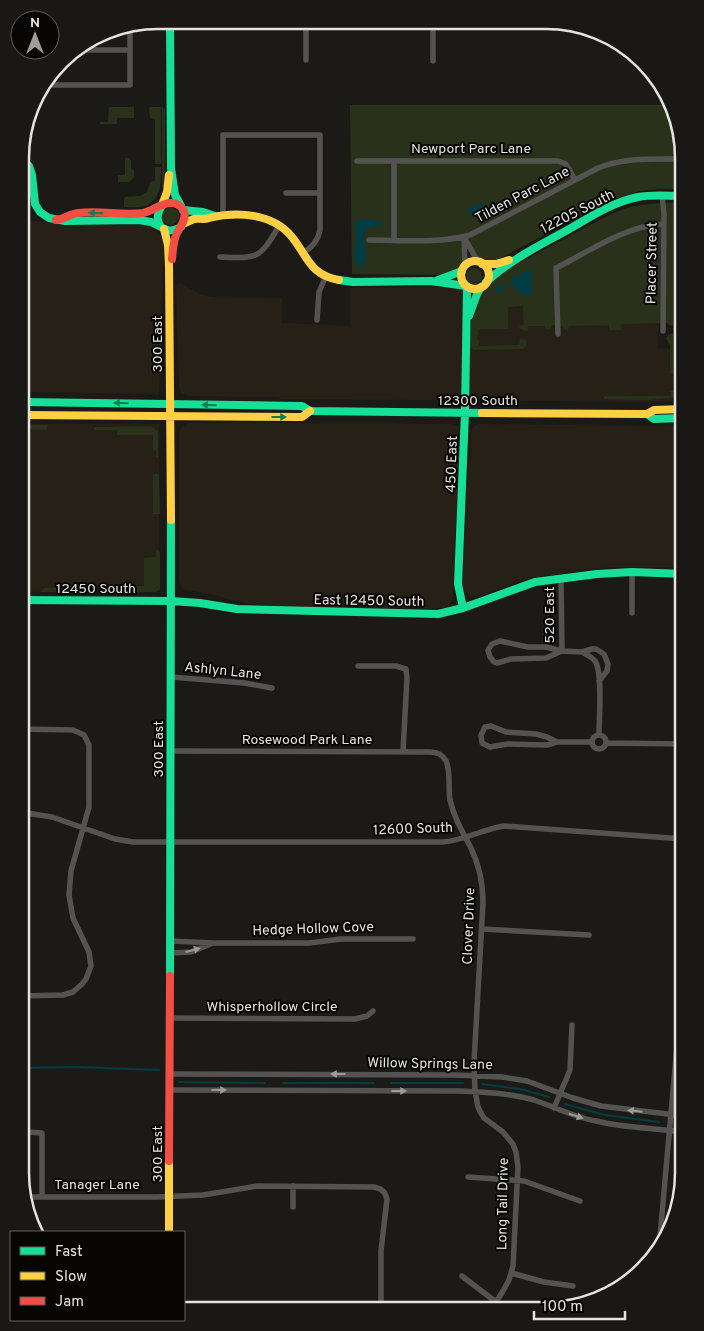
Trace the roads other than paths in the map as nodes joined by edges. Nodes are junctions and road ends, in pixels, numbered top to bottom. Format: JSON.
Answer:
{"nodes":[{"id":1,"x":170,"y":29,"type":"edge"},
{"id":2,"x":306,"y":29,"type":"edge"},
{"id":3,"x":433,"y":29,"type":"edge"},
{"id":4,"x":130,"y":32,"type":"edge"},
{"id":5,"x":87,"y":50,"type":"edge"},
{"id":6,"x":130,"y":50,"type":"junction"},
{"id":7,"x":306,"y":60,"type":"dead end"},
{"id":8,"x":433,"y":61,"type":"dead end"},
{"id":9,"x":52,"y":84,"type":"edge"},
{"id":10,"x":675,"y":159,"type":"edge"},
{"id":11,"x":357,"y":161,"type":"dead end"},
{"id":12,"x":394,"y":161,"type":"junction"},
{"id":13,"x":29,"y":168,"type":"edge"},
{"id":14,"x":171,"y":168,"type":"junction"},
{"id":15,"x":575,"y":180,"type":"junction"},
{"id":16,"x":320,"y":192,"type":"junction"},
{"id":17,"x":286,"y":193,"type":"dead end"},
{"id":18,"x":662,"y":196,"type":"junction"},
{"id":19,"x":675,"y":196,"type":"edge"},
{"id":20,"x":161,"y":206,"type":"junction"},
{"id":21,"x":182,"y":208,"type":"junction"},
{"id":22,"x":219,"y":216,"type":"junction"},
{"id":23,"x":56,"y":220,"type":"junction"},
{"id":24,"x":663,"y":224,"type":"junction"},
{"id":25,"x":182,"y":225,"type":"junction"},
{"id":26,"x":279,"y":226,"type":"junction"},
{"id":27,"x":162,"y":228,"type":"junction"},
{"id":28,"x":464,"y":237,"type":"junction"},
{"id":29,"x":369,"y":240,"type":"dead end"},
{"id":30,"x":394,"y":240,"type":"junction"},
{"id":31,"x":302,"y":253,"type":"junction"},
{"id":32,"x":220,"y":258,"type":"dead end"},
{"id":33,"x":515,"y":258,"type":"junction"},
{"id":34,"x":480,"y":263,"type":"junction"},
{"id":35,"x":170,"y":266,"type":"junction"},
{"id":36,"x":463,"y":268,"type":"junction"},
{"id":37,"x":326,"y":276,"type":"junction"},
{"id":38,"x":431,"y":281,"type":"junction"},
{"id":39,"x":484,"y":285,"type":"junction"},
{"id":40,"x":466,"y":286,"type":"junction"},
{"id":41,"x":317,"y":320,"type":"dead end"},
{"id":42,"x":467,"y":320,"type":"junction"},
{"id":43,"x":663,"y":330,"type":"dead end"},
{"id":44,"x":558,"y":334,"type":"dead end"},
{"id":45,"x":29,"y":402,"type":"edge"},
{"id":46,"x":170,"y":404,"type":"junction"},
{"id":47,"x":675,"y":409,"type":"edge"},
{"id":48,"x":310,"y":411,"type":"junction"},
{"id":49,"x":465,"y":412,"type":"junction"},
{"id":50,"x":646,"y":414,"type":"junction"},
{"id":51,"x":29,"y":415,"type":"edge"},
{"id":52,"x":170,"y":417,"type":"junction"},
{"id":53,"x":675,"y":418,"type":"edge"},
{"id":54,"x":632,"y":572,"type":"junction"},
{"id":55,"x":675,"y":574,"type":"edge"},
{"id":56,"x":562,"y":578,"type":"junction"},
{"id":57,"x":29,"y":600,"type":"edge"},
{"id":58,"x":171,"y":601,"type":"junction"},
{"id":59,"x":464,"y":608,"type":"junction"},
{"id":60,"x":632,"y":613,"type":"dead end"},
{"id":61,"x":562,"y":652,"type":"junction"},
{"id":62,"x":582,"y":652,"type":"junction"},
{"id":63,"x":358,"y":666,"type":"dead end"},
{"id":64,"x":170,"y":677,"type":"junction"},
{"id":65,"x":600,"y":681,"type":"junction"},
{"id":66,"x":272,"y":688,"type":"dead end"},
{"id":67,"x":29,"y":729,"type":"edge"},
{"id":68,"x":599,"y":735,"type":"junction"},
{"id":69,"x":557,"y":742,"type":"junction"},
{"id":70,"x":592,"y":742,"type":"junction"},
{"id":71,"x":606,"y":743,"type":"junction"},
{"id":72,"x":675,"y":744,"type":"edge"},
{"id":73,"x":170,"y":751,"type":"junction"},
{"id":74,"x":403,"y":752,"type":"junction"},
{"id":75,"x":442,"y":756,"type":"joint"},
{"id":76,"x":29,"y":813,"type":"edge"},
{"id":77,"x":84,"y":828,"type":"junction"},
{"id":78,"x":465,"y":837,"type":"junction"},
{"id":79,"x":675,"y":838,"type":"edge"},
{"id":80,"x":171,"y":842,"type":"junction"},
{"id":81,"x":482,"y":929,"type":"junction"},
{"id":82,"x":589,"y":935,"type":"dead end"},
{"id":83,"x":413,"y":939,"type":"dead end"},
{"id":84,"x":170,"y":941,"type":"junction"},
{"id":85,"x":215,"y":943,"type":"junction"},
{"id":86,"x":170,"y":953,"type":"junction"},
{"id":87,"x":29,"y":996,"type":"edge"},
{"id":88,"x":373,"y":1011,"type":"dead end"},
{"id":89,"x":170,"y":1018,"type":"junction"},
{"id":90,"x":572,"y":1025,"type":"dead end"},
{"id":91,"x":675,"y":1062,"type":"edge"},
{"id":92,"x":170,"y":1074,"type":"junction"},
{"id":93,"x":474,"y":1075,"type":"junction"},
{"id":94,"x":170,"y":1090,"type":"junction"},
{"id":95,"x":475,"y":1092,"type":"junction"},
{"id":96,"x":560,"y":1093,"type":"junction"},
{"id":97,"x":554,"y":1108,"type":"junction"},
{"id":98,"x":670,"y":1114,"type":"junction"},
{"id":99,"x":675,"y":1115,"type":"edge"},
{"id":100,"x":669,"y":1130,"type":"junction"},
{"id":101,"x":675,"y":1131,"type":"edge"},
{"id":102,"x":29,"y":1132,"type":"edge"},
{"id":103,"x":468,"y":1177,"type":"dead end"},
{"id":104,"x":518,"y":1180,"type":"junction"},
{"id":105,"x":293,"y":1186,"type":"junction"},
{"id":106,"x":170,"y":1196,"type":"junction"},
{"id":107,"x":31,"y":1197,"type":"edge"},
{"id":108,"x":42,"y":1197,"type":"junction"},
{"id":109,"x":580,"y":1202,"type":"dead end"},
{"id":110,"x":293,"y":1207,"type":"dead end"},
{"id":111,"x":169,"y":1231,"type":"edge"},
{"id":112,"x":660,"y":1233,"type":"edge"},
{"id":113,"x":511,"y":1273,"type":"junction"},
{"id":114,"x":462,"y":1276,"type":"dead end"},
{"id":115,"x":573,"y":1286,"type":"dead end"},
{"id":116,"x":381,"y":1302,"type":"edge"},
{"id":117,"x":496,"y":1302,"type":"joint"}],
"edges":[{"from":1,"to":14,"type":"street"},
{"from":2,"to":7,"type":"street"},
{"from":3,"to":8,"type":"street"},
{"from":4,"to":6,"type":"street"},
{"from":5,"to":6,"type":"street"},
{"from":6,"to":9,"type":"street"},
{"from":10,"to":15,"type":"street","name":"Tilden Parc Lane"},
{"from":11,"to":12,"type":"street","name":"Newport Parc Lane"},
{"from":12,"to":15,"type":"street","name":"Newport Parc Lane"},
{"from":12,"to":30,"type":"street"},
{"from":13,"to":23,"type":"street"},
{"from":14,"to":20,"type":"street"},
{"from":14,"to":21,"type":"street"},
{"from":15,"to":28,"type":"street","name":"Tilden Parc Lane"},
{"from":16,"to":17,"type":"street"},
{"from":16,"to":22,"type":"street"},
{"from":16,"to":31,"type":"street"},
{"from":18,"to":19,"type":"street","name":"12205 South"},
{"from":18,"to":24,"type":"street","name":"Placer Street"},
{"from":18,"to":33,"type":"street","name":"12205 South"},
{"from":20,"to":21,"type":"street"},
{"from":20,"to":23,"type":"street","one_way":true},
{"from":20,"to":27,"type":"street"},
{"from":21,"to":22,"type":"street"},
{"from":21,"to":25,"type":"street"},
{"from":22,"to":25,"type":"street"},
{"from":22,"to":26,"type":"street"},
{"from":23,"to":27,"type":"street"},
{"from":24,"to":43,"type":"street","name":"Placer Street"},
{"from":24,"to":44,"type":"street"},
{"from":25,"to":27,"type":"street"},
{"from":25,"to":35,"type":"street","name":"300 East"},
{"from":26,"to":31,"type":"street"},
{"from":26,"to":32,"type":"street"},
{"from":27,"to":35,"type":"street","name":"300 East"},
{"from":28,"to":30,"type":"street","name":"Tilden Parc Lane"},
{"from":28,"to":34,"type":"street"},
{"from":28,"to":36,"type":"street"},
{"from":29,"to":30,"type":"street","name":"Tilden Parc Lane"},
{"from":31,"to":37,"type":"street"},
{"from":33,"to":34,"type":"street","name":"12205 South"},
{"from":33,"to":39,"type":"street","name":"12205 South"},
{"from":34,"to":36,"type":"street"},
{"from":34,"to":39,"type":"street"},
{"from":35,"to":46,"type":"street","name":"300 East"},
{"from":36,"to":38,"type":"street"},
{"from":36,"to":40,"type":"street"},
{"from":37,"to":38,"type":"street"},
{"from":37,"to":41,"type":"street"},
{"from":38,"to":40,"type":"street"},
{"from":39,"to":40,"type":"street"},
{"from":39,"to":42,"type":"street","name":"450 East"},
{"from":40,"to":42,"type":"street","name":"450 East"},
{"from":42,"to":49,"type":"street","name":"450 East"},
{"from":46,"to":45,"type":"street","name":"12300 South","one_way":true},
{"from":48,"to":46,"type":"street","name":"12300 South","one_way":true},
{"from":46,"to":52,"type":"street","name":"300 East"},
{"from":47,"to":50,"type":"street","name":"12300 South"},
{"from":48,"to":49,"type":"street","name":"12300 South"},
{"from":52,"to":48,"type":"street","name":"12300 South","one_way":true},
{"from":49,"to":50,"type":"street","name":"12300 South"},
{"from":49,"to":59,"type":"street","name":"450 East"},
{"from":50,"to":53,"type":"street","name":"12300 South"},
{"from":51,"to":52,"type":"street","name":"12300 South"},
{"from":52,"to":58,"type":"street","name":"300 East"},
{"from":54,"to":55,"type":"street","name":"East 12450 South"},
{"from":54,"to":56,"type":"street","name":"East 12450 South"},
{"from":54,"to":60,"type":"street"},
{"from":56,"to":59,"type":"street","name":"East 12450 South"},
{"from":56,"to":61,"type":"street","name":"520 East"},
{"from":57,"to":58,"type":"street","name":"12450 South"},
{"from":58,"to":59,"type":"street","name":"East 12450 South"},
{"from":58,"to":64,"type":"street","name":"300 East"},
{"from":61,"to":61,"type":"street"},
{"from":61,"to":62,"type":"street"},
{"from":62,"to":65,"type":"street"},
{"from":62,"to":65,"type":"street"},
{"from":63,"to":74,"type":"street"},
{"from":64,"to":66,"type":"street","name":"Ashlyn Lane"},
{"from":64,"to":73,"type":"street","name":"300 East"},
{"from":65,"to":68,"type":"street"},
{"from":67,"to":77,"type":"street"},
{"from":68,"to":70,"type":"street"},
{"from":68,"to":71,"type":"street"},
{"from":69,"to":69,"type":"street"},
{"from":69,"to":70,"type":"street"},
{"from":70,"to":71,"type":"street"},
{"from":71,"to":72,"type":"street"},
{"from":73,"to":74,"type":"street","name":"Rosewood Park Lane"},
{"from":73,"to":80,"type":"street","name":"300 East"},
{"from":74,"to":75,"type":"street","name":"Rosewood Park Lane"},
{"from":75,"to":78,"type":"street","name":"Clover Drive"},
{"from":76,"to":77,"type":"street","name":"12600 South"},
{"from":77,"to":80,"type":"street","name":"12600 South"},
{"from":77,"to":87,"type":"street"},
{"from":78,"to":79,"type":"street","name":"12600 South"},
{"from":78,"to":80,"type":"street","name":"12600 South"},
{"from":78,"to":81,"type":"street","name":"Clover Drive"},
{"from":80,"to":84,"type":"street","name":"300 East"},
{"from":81,"to":82,"type":"street"},
{"from":81,"to":93,"type":"street","name":"Clover Drive"},
{"from":83,"to":85,"type":"street","name":"Hedge Hollow Cove"},
{"from":84,"to":85,"type":"street","name":"Hedge Hollow Cove"},
{"from":84,"to":86,"type":"street","name":"300 East"},
{"from":86,"to":85,"type":"street","name":"Hedge Hollow Cove","one_way":true},
{"from":86,"to":89,"type":"street","name":"300 East"},
{"from":88,"to":89,"type":"street","name":"Whisperhollow Circle"},
{"from":89,"to":92,"type":"street","name":"300 East"},
{"from":90,"to":96,"type":"street"},
{"from":91,"to":98,"type":"street"},
{"from":93,"to":92,"type":"street","name":"Willow Springs Lane","one_way":true},
{"from":92,"to":94,"type":"street","name":"300 East"},
{"from":93,"to":95,"type":"street","name":"Long Tail Drive"},
{"from":93,"to":96,"type":"street","name":"Willow Springs Lane"},
{"from":94,"to":95,"type":"street","name":"Willow Springs Lane","one_way":true},
{"from":94,"to":106,"type":"street","name":"300 East"},
{"from":95,"to":97,"type":"street","name":"Willow Springs Lane"},
{"from":95,"to":104,"type":"street","name":"Long Tail Drive"},
{"from":96,"to":97,"type":"street"},
{"from":98,"to":96,"type":"street","name":"Willow Springs Lane","one_way":true},
{"from":97,"to":100,"type":"street","name":"Willow Springs Lane","one_way":true},
{"from":98,"to":99,"type":"street","name":"Willow Springs Lane"},
{"from":98,"to":100,"type":"street"},
{"from":100,"to":101,"type":"street","name":"Willow Springs Lane"},
{"from":100,"to":112,"type":"street"},
{"from":102,"to":108,"type":"street"},
{"from":103,"to":104,"type":"street"},
{"from":104,"to":109,"type":"street"},
{"from":104,"to":113,"type":"street","name":"Long Tail Drive"},
{"from":105,"to":106,"type":"street","name":"Tanager Lane"},
{"from":105,"to":110,"type":"street"},
{"from":105,"to":116,"type":"street","name":"Tanager Lane"},
{"from":106,"to":108,"type":"street","name":"Tanager Lane"},
{"from":106,"to":111,"type":"street","name":"300 East"},
{"from":107,"to":108,"type":"street","name":"Tanager Lane"},
{"from":113,"to":115,"type":"street"},
{"from":113,"to":117,"type":"street","name":"Long Tail Drive"},
{"from":114,"to":117,"type":"street"}]}
